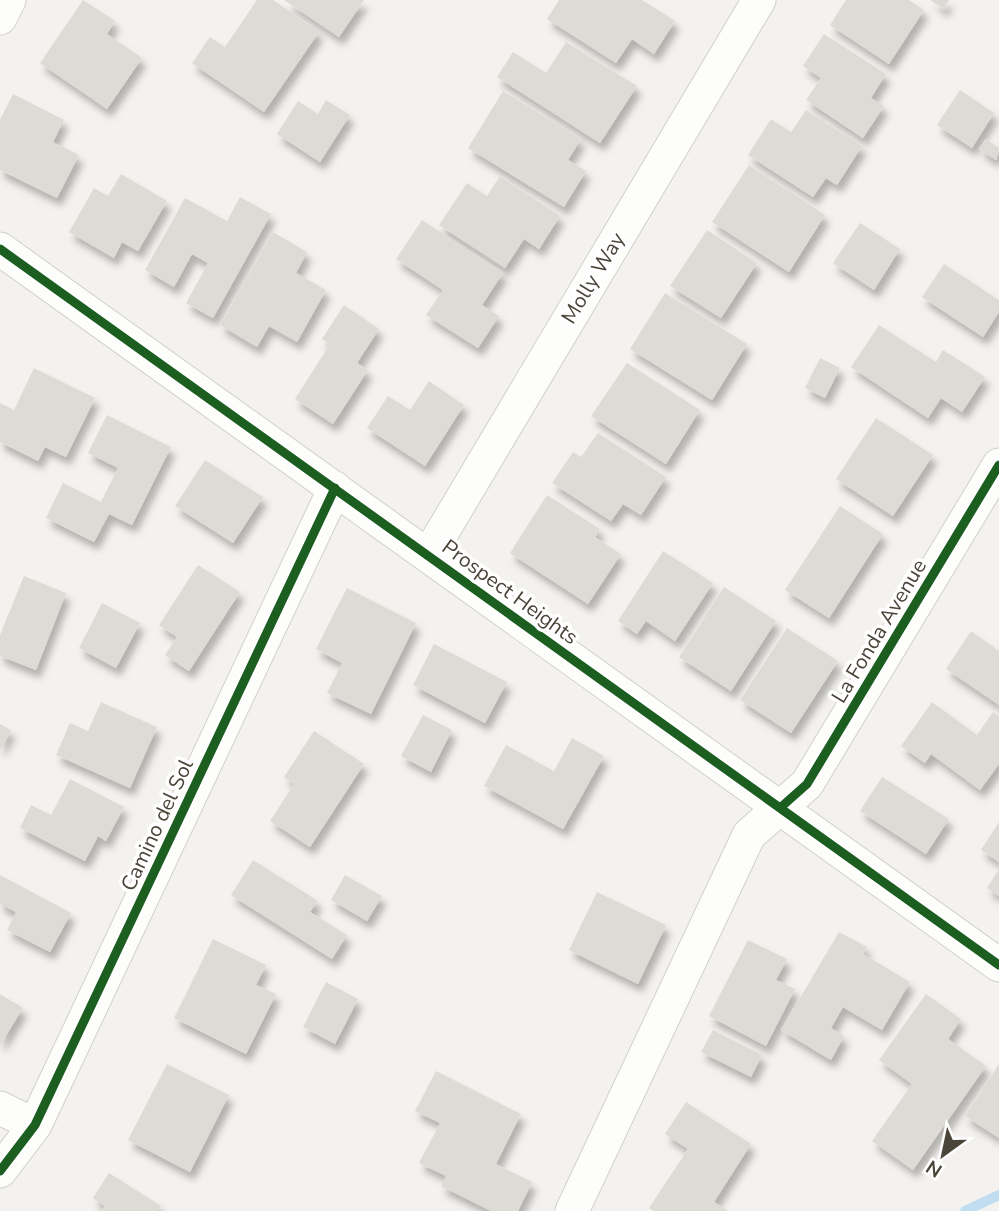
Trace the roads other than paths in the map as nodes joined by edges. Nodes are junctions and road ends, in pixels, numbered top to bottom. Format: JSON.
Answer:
{"nodes":[{"id":1,"x":9,"y":0,"type":"edge"},
{"id":2,"x":759,"y":0,"type":"edge"},
{"id":3,"x":0,"y":18,"type":"edge"},
{"id":4,"x":2,"y":255,"type":"edge"},
{"id":5,"x":999,"y":465,"type":"edge"},
{"id":6,"x":335,"y":488,"type":"junction"},
{"id":7,"x":428,"y":556,"type":"junction"},
{"id":8,"x":780,"y":808,"type":"junction"},
{"id":9,"x":999,"y":965,"type":"edge"},
{"id":10,"x":0,"y":1108,"type":"edge"},
{"id":11,"x":35,"y":1125,"type":"junction"},
{"id":12,"x":0,"y":1171,"type":"edge"},
{"id":13,"x":572,"y":1211,"type":"edge"}],
"edges":[{"from":1,"to":3,"type":"street"},
{"from":2,"to":7,"type":"street","name":"Molly Way"},
{"from":4,"to":6,"type":"street","name":"Prospect Heights"},
{"from":5,"to":8,"type":"street","name":"La Fonda Avenue"},
{"from":6,"to":7,"type":"street","name":"Prospect Heights"},
{"from":6,"to":11,"type":"street","name":"Camino del Sol"},
{"from":7,"to":8,"type":"street","name":"Prospect Heights"},
{"from":8,"to":9,"type":"street","name":"Prospect Heights"},
{"from":8,"to":13,"type":"street","name":"La Fonda Avenue"},
{"from":10,"to":11,"type":"street"},
{"from":11,"to":12,"type":"street","name":"Camino del Sol"}]}
